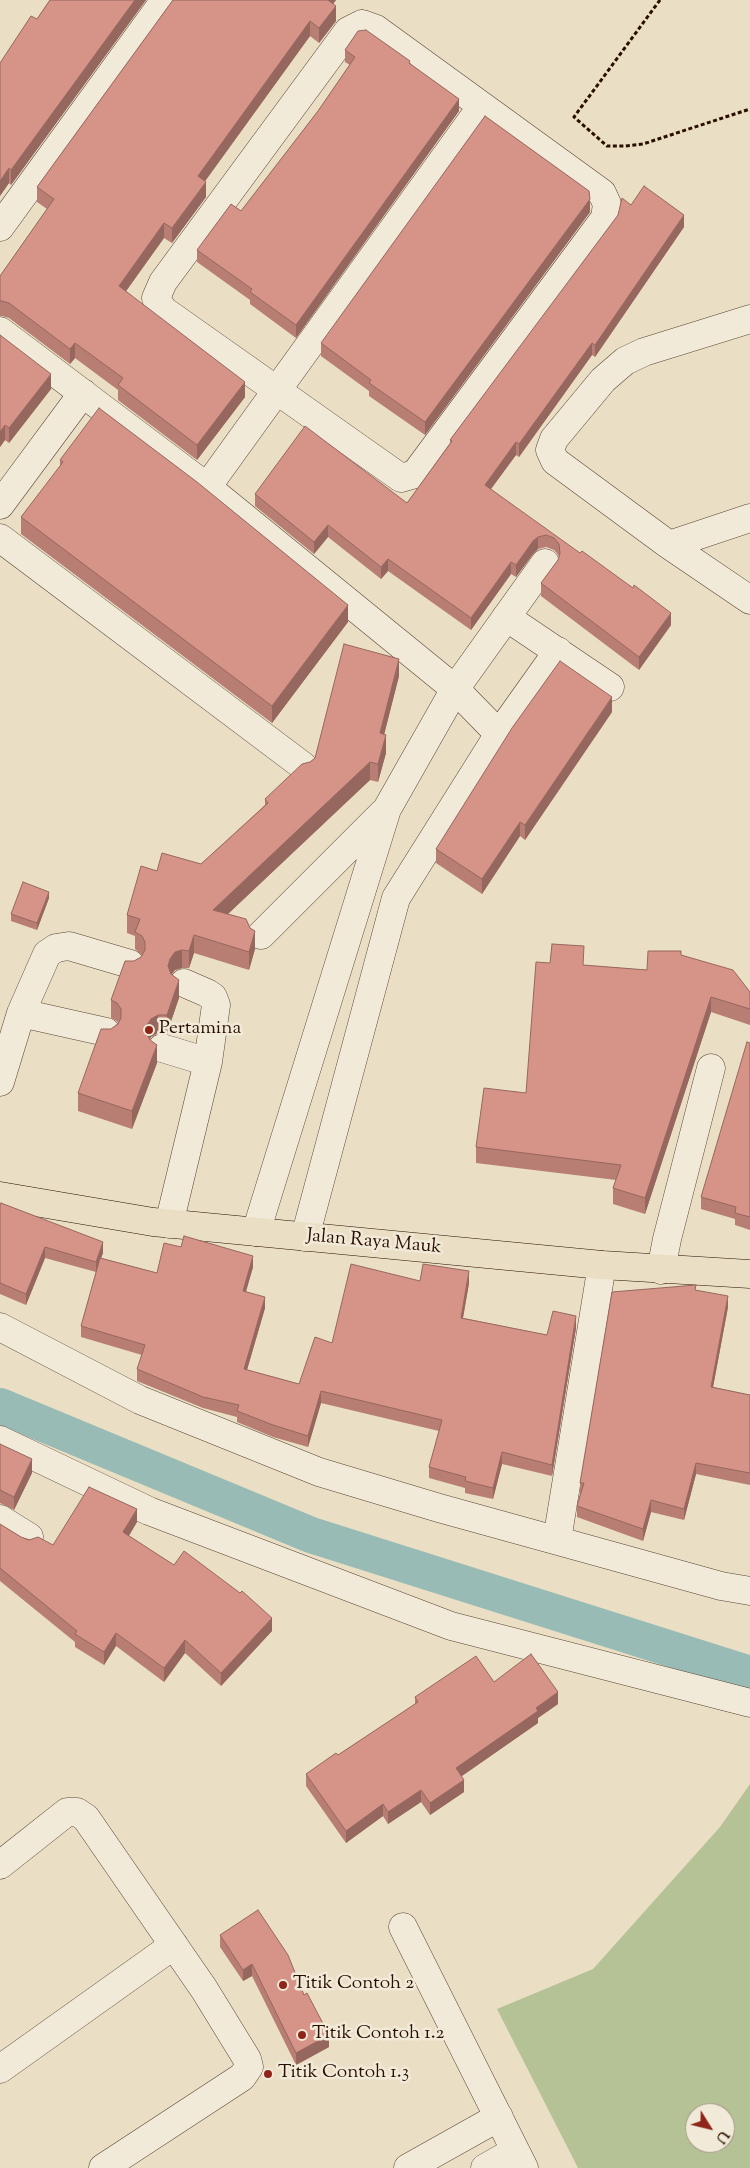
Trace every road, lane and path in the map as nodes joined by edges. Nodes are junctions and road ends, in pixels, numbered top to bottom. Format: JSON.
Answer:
{"nodes":[{"id":1,"x":165,"y":0,"type":"edge"},
{"id":2,"x":660,"y":0,"type":"edge"},
{"id":3,"x":482,"y":106,"type":"junction"},
{"id":4,"x":750,"y":109,"type":"edge"},
{"id":5,"x":0,"y":227,"type":"edge"},
{"id":6,"x":750,"y":319,"type":"edge"},
{"id":7,"x":0,"y":331,"type":"edge"},
{"id":8,"x":277,"y":391,"type":"junction"},
{"id":9,"x":83,"y":393,"type":"junction"},
{"id":10,"x":208,"y":487,"type":"junction"},
{"id":11,"x":0,"y":505,"type":"edge"},
{"id":12,"x":750,"y":518,"type":"edge"},
{"id":13,"x":0,"y":538,"type":"edge"},
{"id":14,"x":669,"y":545,"type":"junction"},
{"id":15,"x":545,"y":563,"type":"dead end"},
{"id":16,"x":750,"y":600,"type":"edge"},
{"id":17,"x":506,"y":616,"type":"junction"},
{"id":18,"x":558,"y":651,"type":"junction"},
{"id":19,"x":610,"y":686,"type":"dead end"},
{"id":20,"x":455,"y":689,"type":"junction"},
{"id":21,"x":500,"y":734,"type":"junction"},
{"id":22,"x":303,"y":766,"type":"edge"},
{"id":23,"x":387,"y":809,"type":"junction"},
{"id":24,"x":363,"y":886,"type":"junction"},
{"id":25,"x":396,"y":898,"type":"junction"},
{"id":26,"x":261,"y":935,"type":"dead end"},
{"id":27,"x":130,"y":964,"type":"edge"},
{"id":28,"x":184,"y":983,"type":"dead end"},
{"id":29,"x":22,"y":1013,"type":"junction"},
{"id":30,"x":106,"y":1032,"type":"edge"},
{"id":31,"x":162,"y":1048,"type":"dead end"},
{"id":32,"x":208,"y":1062,"type":"junction"},
{"id":33,"x":710,"y":1068,"type":"dead end"},
{"id":34,"x":0,"y":1082,"type":"edge"},
{"id":35,"x":0,"y":1196,"type":"edge"},
{"id":36,"x":169,"y":1224,"type":"junction"},
{"id":37,"x":256,"y":1232,"type":"junction"},
{"id":38,"x":305,"y":1237,"type":"junction"},
{"id":39,"x":602,"y":1265,"type":"junction"},
{"id":40,"x":661,"y":1270,"type":"junction"},
{"id":41,"x":750,"y":1274,"type":"edge"},
{"id":42,"x":0,"y":1327,"type":"edge"},
{"id":43,"x":0,"y":1440,"type":"edge"},
{"id":44,"x":0,"y":1519,"type":"edge"},
{"id":45,"x":29,"y":1537,"type":"dead end"},
{"id":46,"x":557,"y":1540,"type":"junction"},
{"id":47,"x":750,"y":1591,"type":"edge"},
{"id":48,"x":750,"y":1702,"type":"edge"},
{"id":49,"x":0,"y":1865,"type":"edge"},
{"id":50,"x":403,"y":1927,"type":"dead end"},
{"id":51,"x":174,"y":1945,"type":"junction"},
{"id":52,"x":0,"y":2069,"type":"edge"},
{"id":53,"x":499,"y":2117,"type":"junction"},
{"id":54,"x":520,"y":2160,"type":"edge"},
{"id":55,"x":103,"y":2168,"type":"edge"},
{"id":56,"x":408,"y":2168,"type":"edge"},
{"id":57,"x":486,"y":2168,"type":"edge"}],
"edges":[{"from":1,"to":5,"type":"street"},
{"from":2,"to":4,"type":"path"},
{"from":3,"to":8,"type":"street"},
{"from":3,"to":8,"type":"street"},
{"from":3,"to":8,"type":"street"},
{"from":6,"to":14,"type":"street"},
{"from":7,"to":9,"type":"street"},
{"from":8,"to":10,"type":"street"},
{"from":9,"to":10,"type":"street"},
{"from":9,"to":11,"type":"street"},
{"from":10,"to":20,"type":"street"},
{"from":12,"to":14,"type":"street"},
{"from":13,"to":22,"type":"street"},
{"from":14,"to":16,"type":"street"},
{"from":15,"to":17,"type":"street"},
{"from":17,"to":18,"type":"street"},
{"from":17,"to":20,"type":"street"},
{"from":18,"to":19,"type":"street"},
{"from":18,"to":21,"type":"street"},
{"from":20,"to":21,"type":"street"},
{"from":20,"to":23,"type":"street"},
{"from":21,"to":25,"type":"street"},
{"from":23,"to":24,"type":"street"},
{"from":23,"to":26,"type":"street"},
{"from":24,"to":25,"type":"street"},
{"from":24,"to":37,"type":"street"},
{"from":25,"to":38,"type":"street"},
{"from":27,"to":29,"type":"street"},
{"from":28,"to":32,"type":"street"},
{"from":29,"to":30,"type":"street"},
{"from":29,"to":34,"type":"street"},
{"from":31,"to":32,"type":"street"},
{"from":32,"to":36,"type":"street"},
{"from":33,"to":40,"type":"street"},
{"from":35,"to":36,"type":"main road","name":"Jalan Raya Mauk"},
{"from":36,"to":37,"type":"main road","name":"Jalan Raya Mauk"},
{"from":37,"to":38,"type":"main road","name":"Jalan Raya Mauk"},
{"from":38,"to":39,"type":"main road","name":"Jalan Raya Mauk"},
{"from":39,"to":40,"type":"main road","name":"Jalan Raya Mauk"},
{"from":39,"to":46,"type":"street"},
{"from":40,"to":41,"type":"main road","name":"Jalan Raya Mauk"},
{"from":42,"to":46,"type":"street"},
{"from":43,"to":48,"type":"street"},
{"from":44,"to":45,"type":"street"},
{"from":46,"to":47,"type":"street"},
{"from":49,"to":51,"type":"street"},
{"from":50,"to":53,"type":"street"},
{"from":51,"to":52,"type":"street"},
{"from":51,"to":55,"type":"street"},
{"from":53,"to":54,"type":"street"},
{"from":53,"to":56,"type":"street"},
{"from":54,"to":57,"type":"street"}]}
